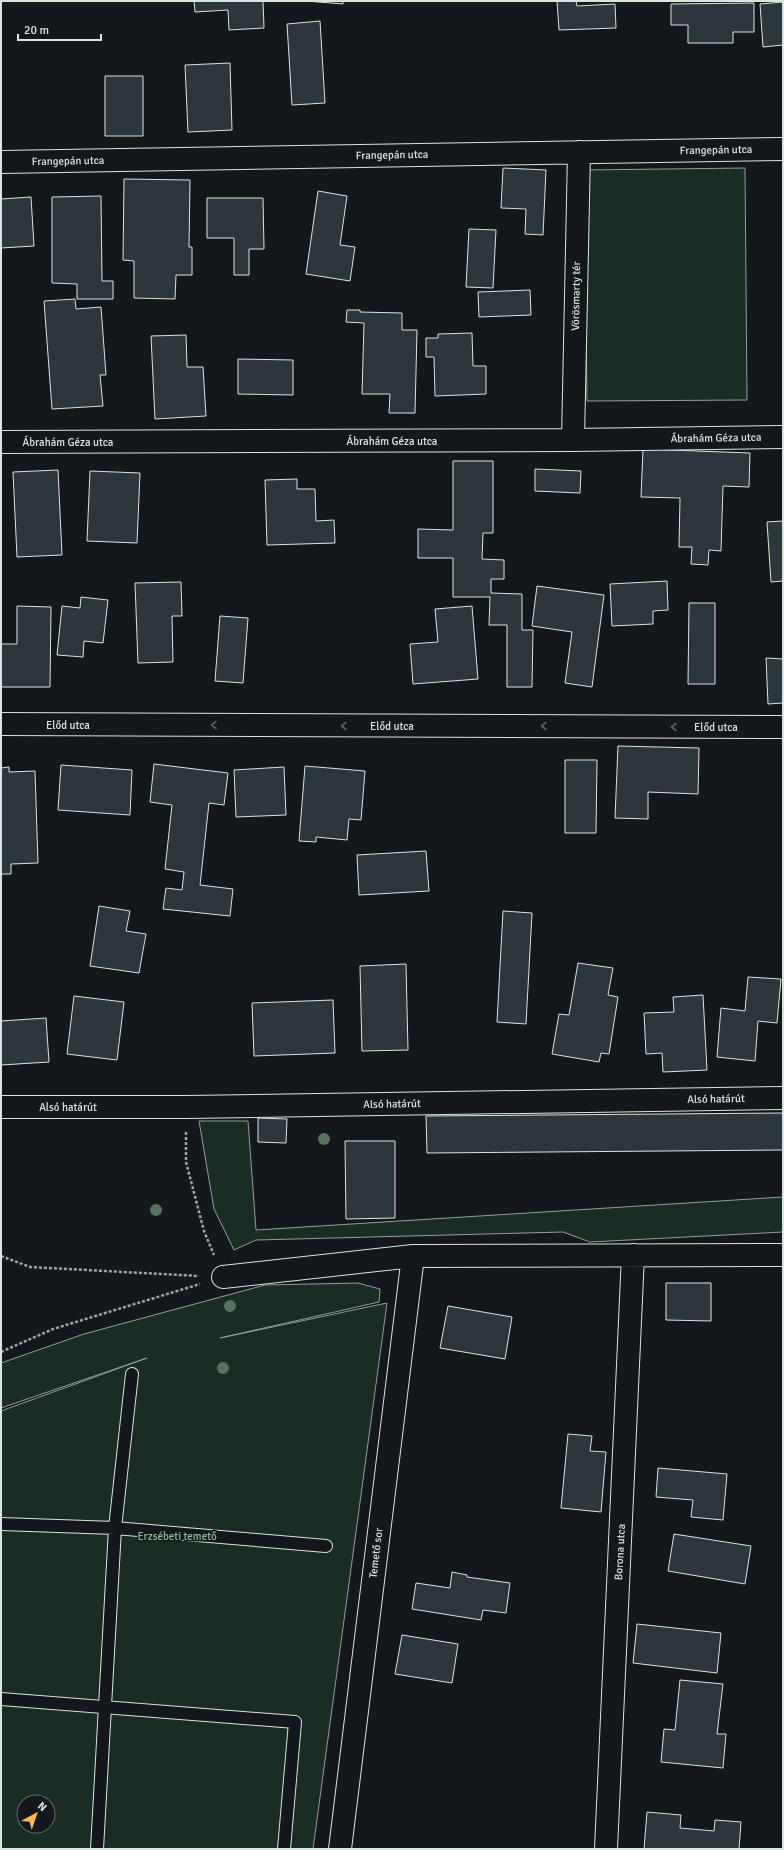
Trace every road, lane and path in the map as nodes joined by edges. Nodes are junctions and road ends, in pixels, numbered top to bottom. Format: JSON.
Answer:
{"nodes":[{"id":1,"x":783,"y":149,"type":"edge"},
{"id":2,"x":579,"y":152,"type":"junction"},
{"id":3,"x":1,"y":162,"type":"edge"},
{"id":4,"x":783,"y":437,"type":"edge"},
{"id":5,"x":573,"y":440,"type":"junction"},
{"id":6,"x":1,"y":442,"type":"edge"},
{"id":7,"x":1,"y":724,"type":"edge"},
{"id":8,"x":783,"y":727,"type":"edge"},
{"id":9,"x":783,"y":1098,"type":"edge"},
{"id":10,"x":1,"y":1107,"type":"edge"},
{"id":11,"x":186,"y":1107,"type":"junction"},
{"id":12,"x":633,"y":1255,"type":"junction"},
{"id":13,"x":1,"y":1256,"type":"edge"},
{"id":14,"x":413,"y":1256,"type":"junction"},
{"id":15,"x":783,"y":1256,"type":"edge"},
{"id":16,"x":223,"y":1277,"type":"junction"},
{"id":17,"x":1,"y":1352,"type":"edge"},
{"id":18,"x":132,"y":1374,"type":"dead end"},
{"id":19,"x":1,"y":1524,"type":"edge"},
{"id":20,"x":115,"y":1528,"type":"junction"},
{"id":21,"x":326,"y":1546,"type":"dead end"},
{"id":22,"x":1,"y":1698,"type":"edge"},
{"id":23,"x":105,"y":1706,"type":"junction"},
{"id":24,"x":97,"y":1849,"type":"edge"},
{"id":25,"x":284,"y":1849,"type":"edge"},
{"id":26,"x":340,"y":1849,"type":"edge"},
{"id":27,"x":606,"y":1849,"type":"edge"}],
"edges":[{"from":1,"to":2,"type":"street","name":"Frangepán utca"},
{"from":2,"to":3,"type":"street","name":"Frangepán utca"},
{"from":2,"to":5,"type":"street","name":"Vörösmarty tér"},
{"from":4,"to":5,"type":"street","name":"Ábrahám Géza utca"},
{"from":5,"to":6,"type":"street","name":"Ábrahám Géza utca"},
{"from":8,"to":7,"type":"street","name":"Előd utca","one_way":true},
{"from":9,"to":11,"type":"street","name":"Alsó határút"},
{"from":10,"to":11,"type":"street","name":"Alsó határút"},
{"from":11,"to":16,"type":"path"},
{"from":12,"to":14,"type":"street"},
{"from":12,"to":15,"type":"street"},
{"from":12,"to":27,"type":"street","name":"Borona utca"},
{"from":13,"to":16,"type":"path"},
{"from":14,"to":16,"type":"street"},
{"from":14,"to":26,"type":"street","name":"Temető sor"},
{"from":16,"to":17,"type":"path"},
{"from":18,"to":20,"type":"lane"},
{"from":19,"to":20,"type":"lane"},
{"from":20,"to":21,"type":"lane"},
{"from":20,"to":23,"type":"lane"},
{"from":22,"to":23,"type":"lane"},
{"from":23,"to":24,"type":"lane"},
{"from":23,"to":25,"type":"lane"}]}
